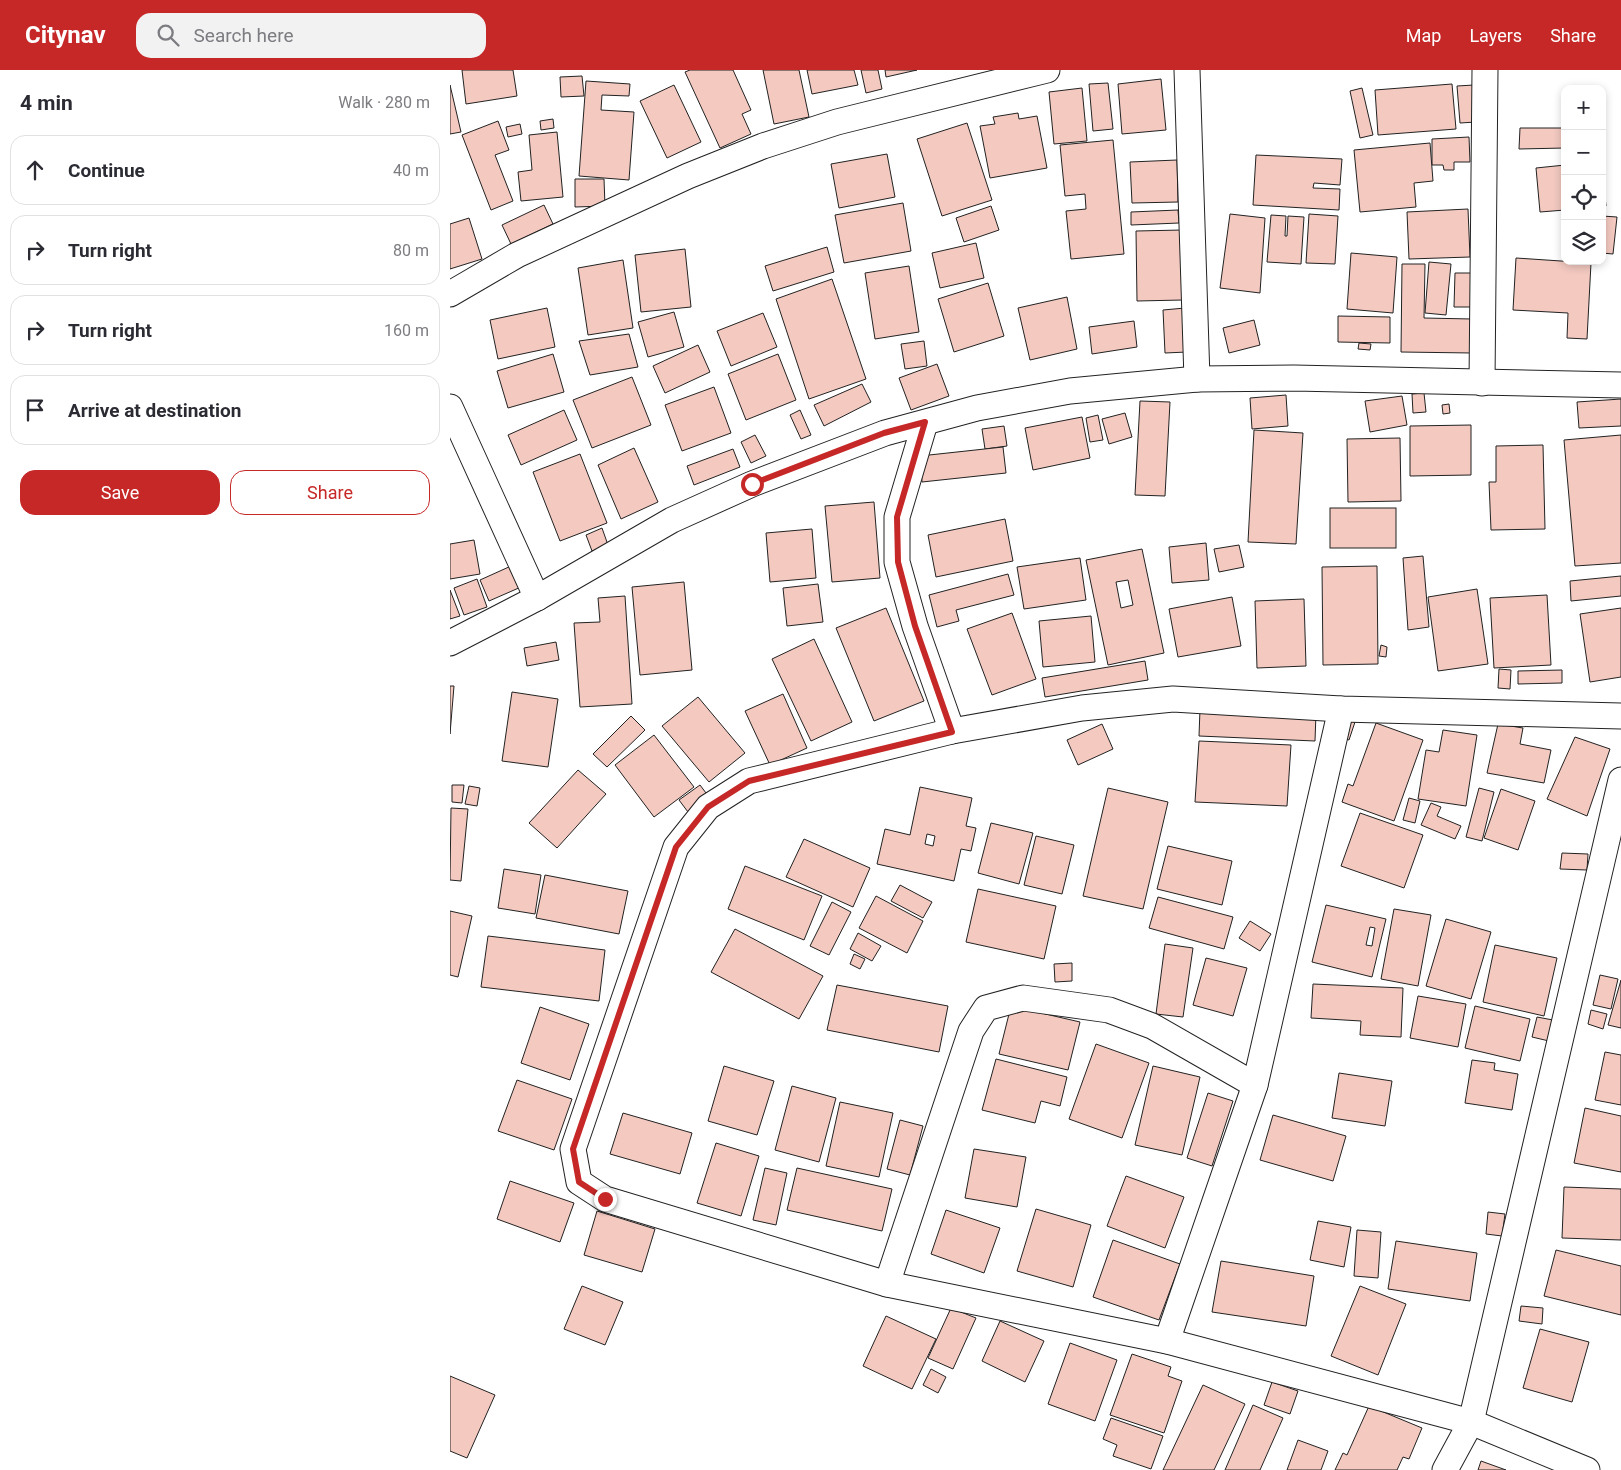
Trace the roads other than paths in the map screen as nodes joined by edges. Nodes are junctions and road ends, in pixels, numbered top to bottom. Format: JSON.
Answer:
{"nodes":[{"id":1,"x":1047,"y":70,"type":"edge"},
{"id":2,"x":1187,"y":70,"type":"edge"},
{"id":3,"x":1485,"y":70,"type":"edge"},
{"id":4,"x":450,"y":294,"type":"edge"},
{"id":5,"x":1196,"y":379,"type":"junction"},
{"id":6,"x":1482,"y":383,"type":"junction"},
{"id":7,"x":1621,"y":385,"type":"edge"},
{"id":8,"x":450,"y":407,"type":"edge"},
{"id":9,"x":925,"y":422,"type":"junction"},
{"id":10,"x":537,"y":598,"type":"junction"},
{"id":11,"x":450,"y":643,"type":"edge"},
{"id":12,"x":1340,"y":708,"type":"junction"},
{"id":13,"x":1621,"y":716,"type":"edge"},
{"id":14,"x":952,"y":732,"type":"junction"},
{"id":15,"x":1621,"y":780,"type":"edge"},
{"id":16,"x":1255,"y":1085,"type":"junction"},
{"id":17,"x":887,"y":1284,"type":"junction"},
{"id":18,"x":1167,"y":1341,"type":"junction"},
{"id":19,"x":1471,"y":1422,"type":"junction"},
{"id":20,"x":1445,"y":1470,"type":"edge"},
{"id":21,"x":1587,"y":1470,"type":"edge"}],
"edges":[{"from":1,"to":4,"type":"street"},
{"from":2,"to":5,"type":"street"},
{"from":3,"to":6,"type":"street"},
{"from":5,"to":6,"type":"street"},
{"from":5,"to":9,"type":"street"},
{"from":6,"to":7,"type":"street"},
{"from":8,"to":10,"type":"street"},
{"from":9,"to":10,"type":"street"},
{"from":9,"to":14,"type":"street"},
{"from":10,"to":11,"type":"street"},
{"from":12,"to":13,"type":"street"},
{"from":12,"to":14,"type":"street"},
{"from":12,"to":16,"type":"street"},
{"from":14,"to":17,"type":"street"},
{"from":15,"to":19,"type":"street"},
{"from":16,"to":17,"type":"street"},
{"from":16,"to":18,"type":"street"},
{"from":17,"to":18,"type":"street"},
{"from":18,"to":19,"type":"street"},
{"from":19,"to":20,"type":"street"},
{"from":19,"to":21,"type":"street"}]}
